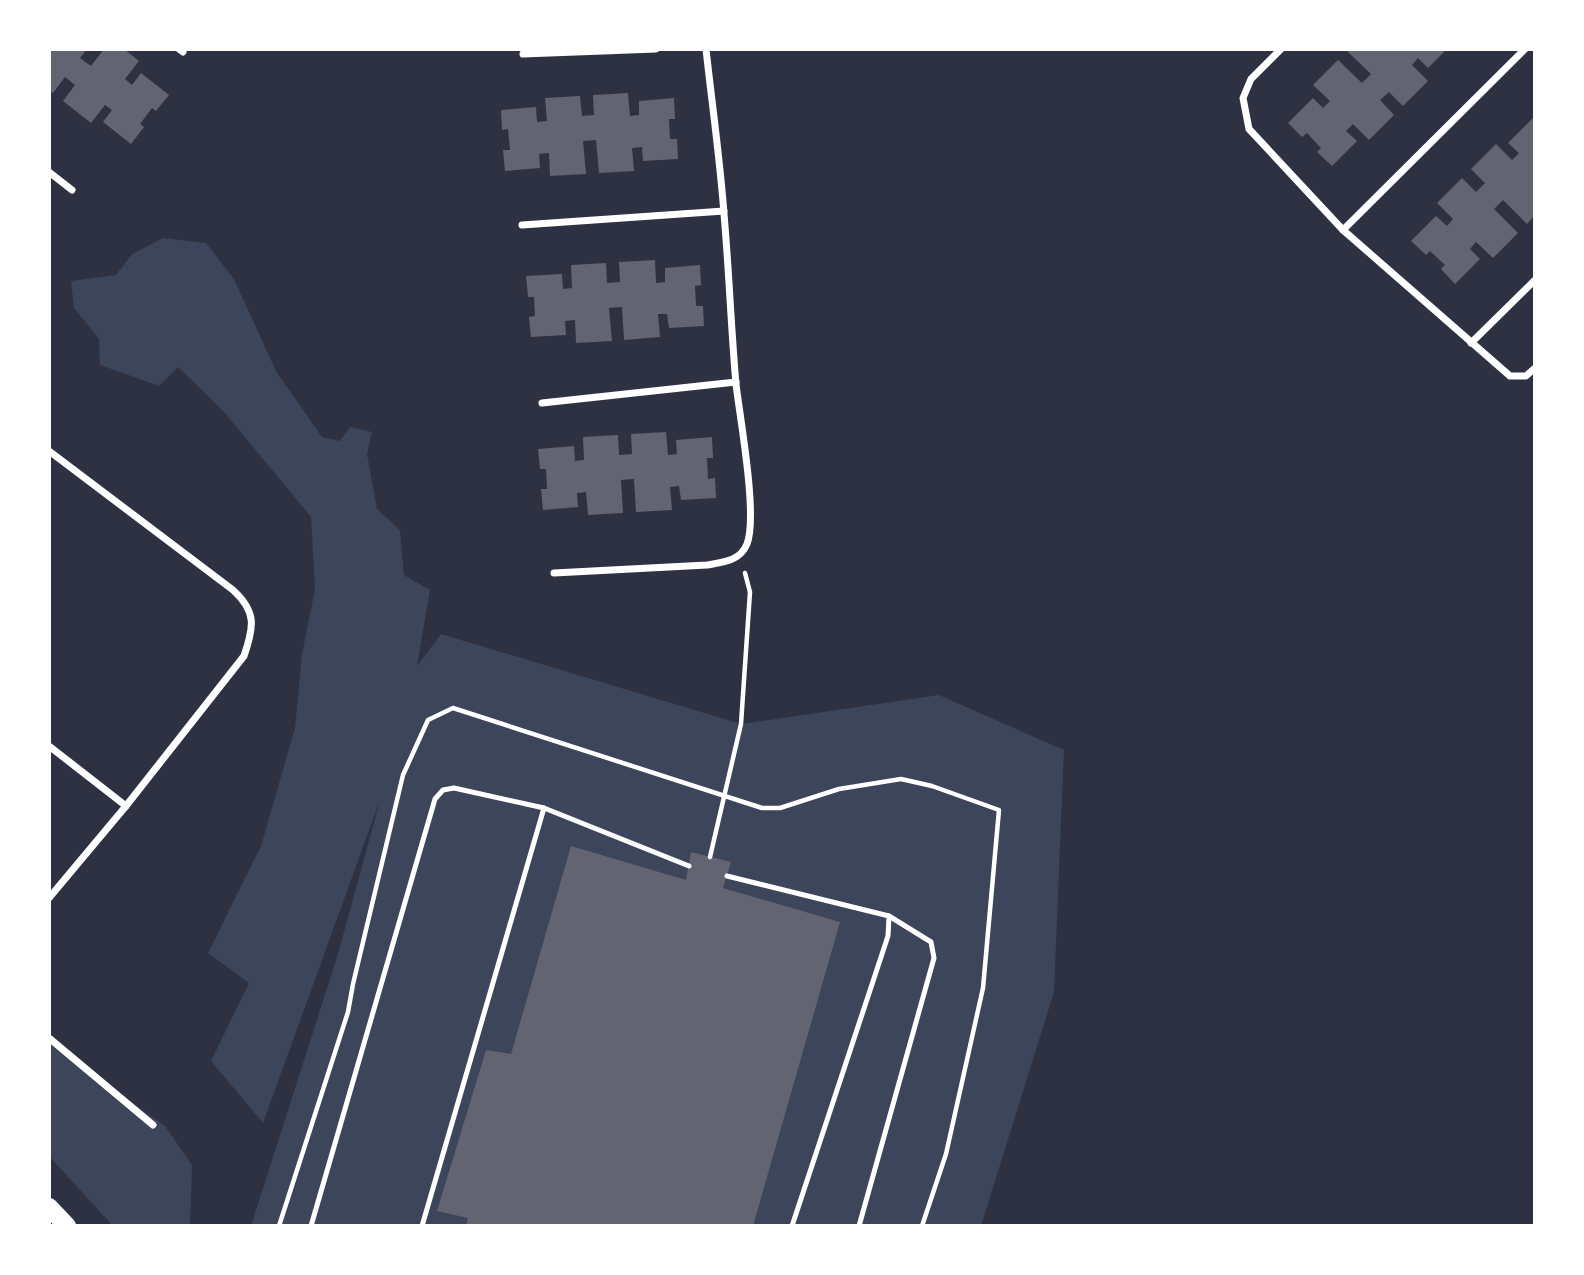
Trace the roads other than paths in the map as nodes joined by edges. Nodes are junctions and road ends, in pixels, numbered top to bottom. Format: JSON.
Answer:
{"nodes":[{"id":1,"x":656,"y":49,"type":"edge"},
{"id":2,"x":706,"y":49,"type":"edge"},
{"id":3,"x":1281,"y":49,"type":"edge"},
{"id":4,"x":1525,"y":49,"type":"edge"},
{"id":5,"x":523,"y":54,"type":"dead end"},
{"id":6,"x":49,"y":172,"type":"edge"},
{"id":7,"x":72,"y":190,"type":"dead end"},
{"id":8,"x":724,"y":211,"type":"junction"},
{"id":9,"x":522,"y":226,"type":"dead end"},
{"id":10,"x":1343,"y":230,"type":"junction"},
{"id":11,"x":1535,"y":280,"type":"edge"},
{"id":12,"x":1471,"y":343,"type":"junction"},
{"id":13,"x":1535,"y":368,"type":"edge"},
{"id":14,"x":736,"y":382,"type":"junction"},
{"id":15,"x":542,"y":403,"type":"dead end"},
{"id":16,"x":49,"y":451,"type":"edge"},
{"id":17,"x":554,"y":573,"type":"dead end"},
{"id":18,"x":49,"y":746,"type":"edge"},
{"id":19,"x":126,"y":806,"type":"junction"},
{"id":20,"x":544,"y":808,"type":"junction"},
{"id":21,"x":689,"y":866,"type":"dead end"},
{"id":22,"x":727,"y":876,"type":"dead end"},
{"id":23,"x":49,"y":898,"type":"edge"},
{"id":24,"x":889,"y":916,"type":"junction"},
{"id":25,"x":49,"y":1038,"type":"edge"},
{"id":26,"x":153,"y":1125,"type":"dead end"},
{"id":27,"x":49,"y":1207,"type":"edge"},
{"id":28,"x":67,"y":1226,"type":"edge"},
{"id":29,"x":311,"y":1226,"type":"edge"},
{"id":30,"x":422,"y":1226,"type":"edge"},
{"id":31,"x":792,"y":1226,"type":"edge"},
{"id":32,"x":859,"y":1226,"type":"edge"}],
"edges":[{"from":1,"to":5,"type":"street"},
{"from":2,"to":8,"type":"street"},
{"from":3,"to":10,"type":"street"},
{"from":4,"to":10,"type":"street"},
{"from":6,"to":7,"type":"street"},
{"from":8,"to":9,"type":"street"},
{"from":8,"to":14,"type":"street"},
{"from":10,"to":12,"type":"street"},
{"from":11,"to":12,"type":"street"},
{"from":12,"to":13,"type":"street"},
{"from":14,"to":15,"type":"street"},
{"from":14,"to":17,"type":"street"},
{"from":16,"to":19,"type":"street"},
{"from":18,"to":19,"type":"street"},
{"from":19,"to":23,"type":"street"},
{"from":20,"to":21,"type":"lane"},
{"from":20,"to":29,"type":"lane"},
{"from":20,"to":30,"type":"lane"},
{"from":22,"to":24,"type":"lane"},
{"from":24,"to":31,"type":"lane"},
{"from":24,"to":32,"type":"lane"},
{"from":25,"to":26,"type":"street"},
{"from":27,"to":28,"type":"main road"}]}
